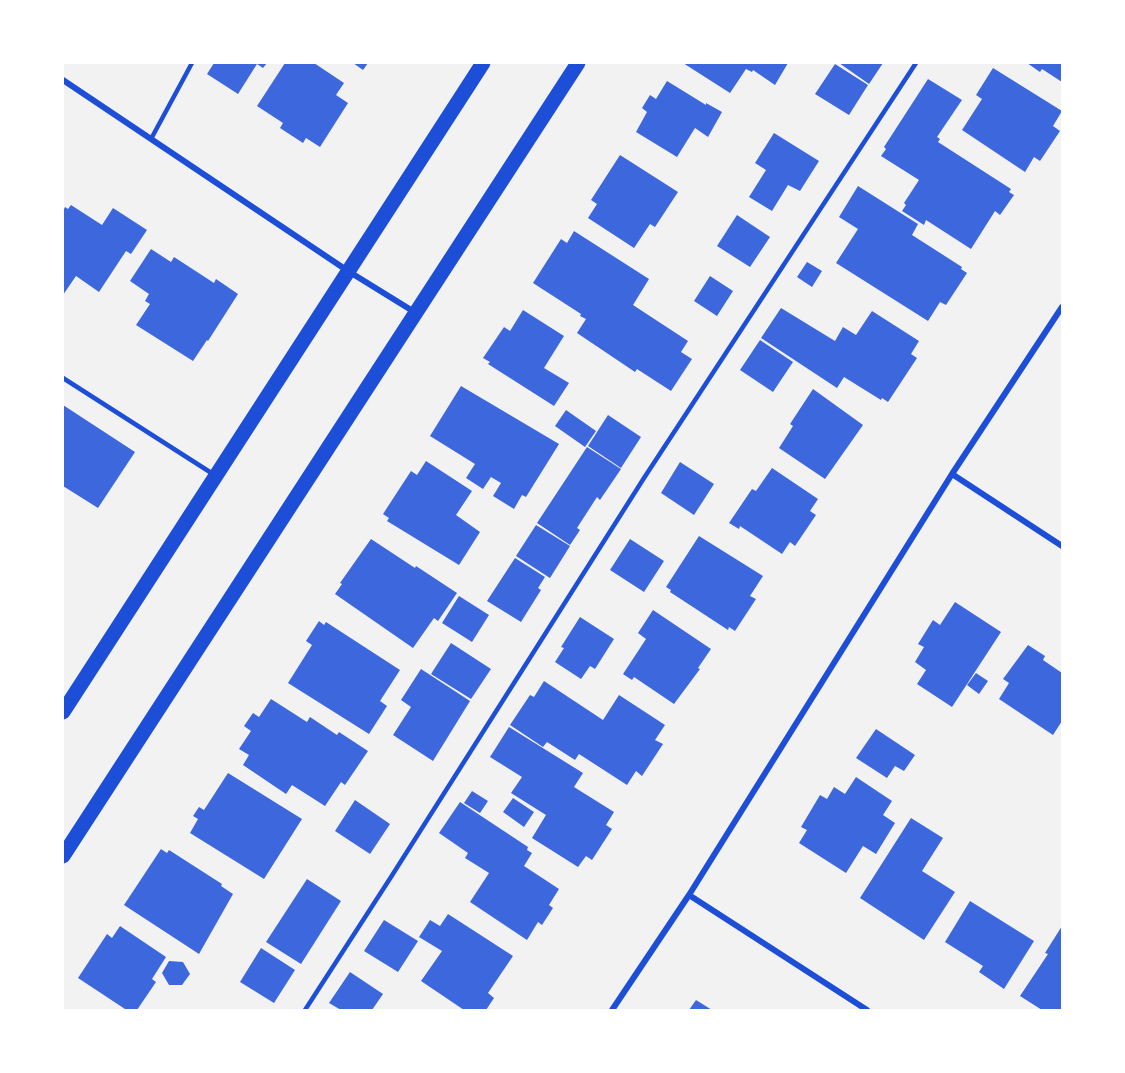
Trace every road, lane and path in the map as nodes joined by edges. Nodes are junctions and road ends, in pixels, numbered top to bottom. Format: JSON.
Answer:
{"nodes":[{"id":1,"x":192,"y":63,"type":"edge"},
{"id":2,"x":483,"y":63,"type":"edge"},
{"id":3,"x":578,"y":63,"type":"edge"},
{"id":4,"x":916,"y":63,"type":"edge"},
{"id":5,"x":63,"y":80,"type":"edge"},
{"id":6,"x":151,"y":139,"type":"junction"},
{"id":7,"x":348,"y":271,"type":"junction"},
{"id":8,"x":1062,"y":307,"type":"edge"},
{"id":9,"x":417,"y":313,"type":"junction"},
{"id":10,"x":63,"y":378,"type":"edge"},
{"id":11,"x":952,"y":474,"type":"junction"},
{"id":12,"x":216,"y":476,"type":"junction"},
{"id":13,"x":1062,"y":546,"type":"edge"},
{"id":14,"x":63,"y":712,"type":"edge"},
{"id":15,"x":63,"y":856,"type":"edge"},
{"id":16,"x":689,"y":895,"type":"junction"},
{"id":17,"x":305,"y":1010,"type":"edge"},
{"id":18,"x":612,"y":1010,"type":"edge"},
{"id":19,"x":867,"y":1010,"type":"edge"}],
"edges":[{"from":1,"to":6,"type":"lane"},
{"from":2,"to":7,"type":"main road"},
{"from":3,"to":9,"type":"main road"},
{"from":4,"to":17,"type":"lane"},
{"from":5,"to":6,"type":"street"},
{"from":6,"to":7,"type":"street"},
{"from":7,"to":9,"type":"street"},
{"from":7,"to":12,"type":"main road"},
{"from":8,"to":11,"type":"street"},
{"from":9,"to":15,"type":"main road"},
{"from":10,"to":12,"type":"lane"},
{"from":11,"to":13,"type":"street"},
{"from":11,"to":16,"type":"street"},
{"from":12,"to":14,"type":"main road"},
{"from":16,"to":18,"type":"street"},
{"from":16,"to":19,"type":"street"}]}
